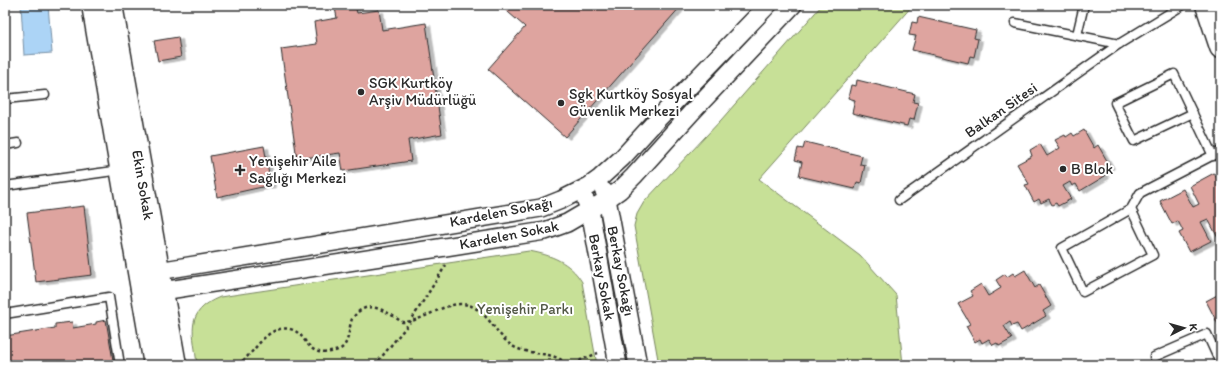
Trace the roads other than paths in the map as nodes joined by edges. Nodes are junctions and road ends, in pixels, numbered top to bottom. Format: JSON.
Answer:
{"nodes":[{"id":1,"x":93,"y":5,"type":"edge"},
{"id":2,"x":111,"y":5,"type":"edge"},
{"id":3,"x":768,"y":5,"type":"edge"},
{"id":4,"x":792,"y":5,"type":"edge"},
{"id":5,"x":1084,"y":5,"type":"edge"},
{"id":6,"x":1183,"y":5,"type":"edge"},
{"id":7,"x":1207,"y":5,"type":"edge"},
{"id":8,"x":1015,"y":23,"type":"dead end"},
{"id":9,"x":1077,"y":35,"type":"junction"},
{"id":10,"x":1119,"y":44,"type":"junction"},
{"id":11,"x":1221,"y":47,"type":"edge"},
{"id":12,"x":45,"y":95,"type":"dead end"},
{"id":13,"x":5,"y":99,"type":"edge"},
{"id":14,"x":1193,"y":113,"type":"junction"},
{"id":15,"x":18,"y":143,"type":"dead end"},
{"id":16,"x":5,"y":144,"type":"edge"},
{"id":17,"x":1221,"y":151,"type":"edge"},
{"id":18,"x":1213,"y":156,"type":"junction"},
{"id":19,"x":122,"y":170,"type":"junction"},
{"id":20,"x":600,"y":178,"type":"junction"},
{"id":21,"x":5,"y":186,"type":"edge"},
{"id":22,"x":582,"y":189,"type":"junction"},
{"id":23,"x":607,"y":199,"type":"junction"},
{"id":24,"x":899,"y":200,"type":"dead end"},
{"id":25,"x":1131,"y":209,"type":"junction"},
{"id":26,"x":590,"y":210,"type":"junction"},
{"id":27,"x":154,"y":282,"type":"junction"},
{"id":28,"x":5,"y":314,"type":"edge"},
{"id":29,"x":1154,"y":357,"type":"dead end"},
{"id":30,"x":120,"y":365,"type":"edge"},
{"id":31,"x":155,"y":365,"type":"edge"},
{"id":32,"x":174,"y":365,"type":"edge"},
{"id":33,"x":618,"y":365,"type":"edge"},
{"id":34,"x":638,"y":365,"type":"edge"},
{"id":35,"x":1221,"y":365,"type":"edge"}],
"edges":[{"from":1,"to":19,"type":"main road","name":"Ekin Sokak"},
{"from":2,"to":27,"type":"main road","name":"Ekin Sokak"},
{"from":3,"to":20,"type":"street","name":"Kardelen Sokağı"},
{"from":4,"to":23,"type":"street","name":"Kardelen Sokak"},
{"from":5,"to":9,"type":"lane"},
{"from":6,"to":10,"type":"lane","name":"Balkan Sitesi"},
{"from":7,"to":11,"type":"main road"},
{"from":8,"to":9,"type":"lane"},
{"from":9,"to":10,"type":"lane"},
{"from":10,"to":24,"type":"lane","name":"Balkan Sitesi"},
{"from":12,"to":13,"type":"lane"},
{"from":14,"to":14,"type":"lane"},
{"from":14,"to":18,"type":"lane"},
{"from":15,"to":16,"type":"lane"},
{"from":17,"to":18,"type":"lane"},
{"from":18,"to":25,"type":"lane"},
{"from":19,"to":21,"type":"lane"},
{"from":19,"to":27,"type":"main road","name":"Ekin Sokak"},
{"from":20,"to":22,"type":"street","name":"Kardelen Sokağı"},
{"from":20,"to":23,"type":"street","name":"Berkay Sokağı"},
{"from":22,"to":26,"type":"street","name":"Berkay Sokak"},
{"from":22,"to":27,"type":"street","name":"Kardelen Sokağı"},
{"from":23,"to":26,"type":"street","name":"Kardelen Sokak"},
{"from":23,"to":34,"type":"street","name":"Berkay Sokağı"},
{"from":25,"to":25,"type":"lane"},
{"from":26,"to":27,"type":"street","name":"Kardelen Sokak"},
{"from":26,"to":33,"type":"street","name":"Berkay Sokak"},
{"from":27,"to":31,"type":"main road","name":"Ekin Sokak"},
{"from":27,"to":32,"type":"main road","name":"Ekin Sokak"},
{"from":28,"to":30,"type":"lane"},
{"from":29,"to":35,"type":"lane"}]}
